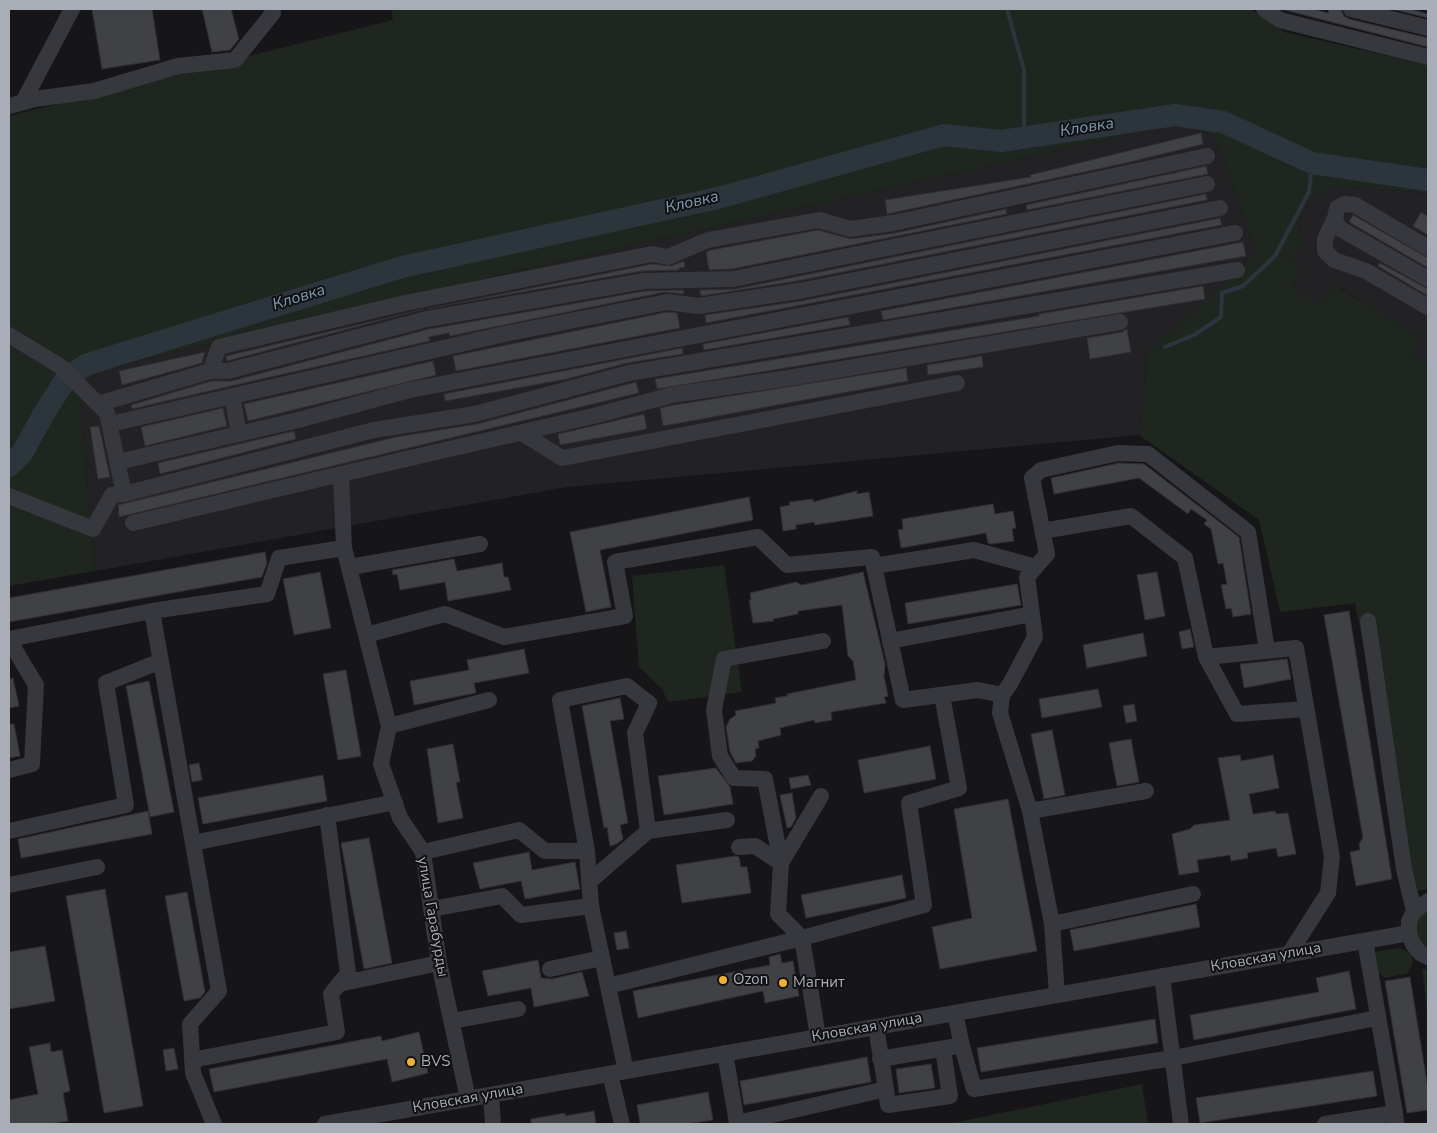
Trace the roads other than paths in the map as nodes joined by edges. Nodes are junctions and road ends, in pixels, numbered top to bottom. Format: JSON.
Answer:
{"nodes":[{"id":1,"x":72,"y":9,"type":"edge"},
{"id":2,"x":272,"y":9,"type":"edge"},
{"id":3,"x":1264,"y":9,"type":"edge"},
{"id":4,"x":1351,"y":9,"type":"edge"},
{"id":5,"x":1428,"y":28,"type":"edge"},
{"id":6,"x":1428,"y":57,"type":"edge"},
{"id":7,"x":16,"y":104,"type":"edge"},
{"id":8,"x":1207,"y":156,"type":"dead end"},
{"id":9,"x":1207,"y":184,"type":"dead end"},
{"id":10,"x":1220,"y":208,"type":"dead end"},
{"id":11,"x":1335,"y":218,"type":"junction"},
{"id":12,"x":1235,"y":233,"type":"dead end"},
{"id":13,"x":1428,"y":248,"type":"edge"},
{"id":14,"x":1238,"y":270,"type":"dead end"},
{"id":15,"x":1428,"y":279,"type":"edge"},
{"id":16,"x":1428,"y":307,"type":"edge"},
{"id":17,"x":1120,"y":322,"type":"dead end"},
{"id":18,"x":9,"y":335,"type":"edge"},
{"id":19,"x":210,"y":371,"type":"junction"},
{"id":20,"x":957,"y":384,"type":"dead end"},
{"id":21,"x":232,"y":396,"type":"junction"},
{"id":22,"x":98,"y":404,"type":"junction"},
{"id":23,"x":110,"y":424,"type":"junction"},
{"id":24,"x":522,"y":433,"type":"junction"},
{"id":25,"x":239,"y":434,"type":"junction"},
{"id":26,"x":118,"y":462,"type":"junction"},
{"id":27,"x":341,"y":474,"type":"junction"},
{"id":28,"x":124,"y":494,"type":"junction"},
{"id":29,"x":9,"y":496,"type":"edge"},
{"id":30,"x":132,"y":522,"type":"dead end"},
{"id":31,"x":1042,"y":531,"type":"junction"},
{"id":32,"x":480,"y":544,"type":"dead end"},
{"id":33,"x":344,"y":548,"type":"junction"},
{"id":34,"x":874,"y":566,"type":"junction"},
{"id":35,"x":350,"y":567,"type":"junction"},
{"id":36,"x":1036,"y":567,"type":"junction"},
{"id":37,"x":152,"y":611,"type":"junction"},
{"id":38,"x":1032,"y":614,"type":"junction"},
{"id":39,"x":1368,"y":621,"type":"dead end"},
{"id":40,"x":366,"y":635,"type":"junction"},
{"id":41,"x":9,"y":639,"type":"edge"},
{"id":42,"x":823,"y":641,"type":"dead end"},
{"id":43,"x":890,"y":641,"type":"junction"},
{"id":44,"x":1267,"y":650,"type":"junction"},
{"id":45,"x":1206,"y":656,"type":"junction"},
{"id":46,"x":161,"y":661,"type":"junction"},
{"id":47,"x":942,"y":695,"type":"junction"},
{"id":48,"x":1002,"y":695,"type":"junction"},
{"id":49,"x":489,"y":700,"type":"dead end"},
{"id":50,"x":1306,"y":709,"type":"junction"},
{"id":51,"x":389,"y":726,"type":"junction"},
{"id":52,"x":9,"y":770,"type":"edge"},
{"id":53,"x":1146,"y":791,"type":"dead end"},
{"id":54,"x":821,"y":796,"type":"dead end"},
{"id":55,"x":395,"y":802,"type":"junction"},
{"id":56,"x":1030,"y":811,"type":"junction"},
{"id":57,"x":327,"y":815,"type":"junction"},
{"id":58,"x":727,"y":820,"type":"dead end"},
{"id":59,"x":9,"y":831,"type":"edge"},
{"id":60,"x":648,"y":831,"type":"junction"},
{"id":61,"x":193,"y":843,"type":"junction"},
{"id":62,"x":739,"y":847,"type":"dead end"},
{"id":63,"x":587,"y":851,"type":"junction"},
{"id":64,"x":423,"y":852,"type":"junction"},
{"id":65,"x":781,"y":863,"type":"junction"},
{"id":66,"x":98,"y":867,"type":"dead end"},
{"id":67,"x":589,"y":882,"type":"junction"},
{"id":68,"x":9,"y":885,"type":"edge"},
{"id":69,"x":1193,"y":894,"type":"dead end"},
{"id":70,"x":1428,"y":901,"type":"edge"},
{"id":71,"x":591,"y":906,"type":"junction"},
{"id":72,"x":432,"y":909,"type":"junction"},
{"id":73,"x":1414,"y":910,"type":"junction"},
{"id":74,"x":1052,"y":924,"type":"junction"},
{"id":75,"x":1409,"y":933,"type":"junction"},
{"id":76,"x":802,"y":938,"type":"junction"},
{"id":77,"x":1365,"y":940,"type":"junction"},
{"id":78,"x":1289,"y":954,"type":"junction"},
{"id":79,"x":1428,"y":956,"type":"edge"},
{"id":80,"x":602,"y":958,"type":"junction"},
{"id":81,"x":439,"y":963,"type":"junction"},
{"id":82,"x":550,"y":970,"type":"dead end"},
{"id":83,"x":1162,"y":976,"type":"junction"},
{"id":84,"x":339,"y":984,"type":"junction"},
{"id":85,"x":608,"y":986,"type":"junction"},
{"id":86,"x":1057,"y":994,"type":"junction"},
{"id":87,"x":518,"y":1009,"type":"dead end"},
{"id":88,"x":955,"y":1012,"type":"junction"},
{"id":89,"x":1377,"y":1018,"type":"junction"},
{"id":90,"x":452,"y":1021,"type":"junction"},
{"id":91,"x":876,"y":1027,"type":"junction"},
{"id":92,"x":818,"y":1037,"type":"junction"},
{"id":93,"x":962,"y":1046,"type":"junction"},
{"id":94,"x":943,"y":1049,"type":"junction"},
{"id":95,"x":725,"y":1054,"type":"junction"},
{"id":96,"x":1173,"y":1058,"type":"junction"},
{"id":97,"x":880,"y":1059,"type":"junction"},
{"id":98,"x":192,"y":1060,"type":"junction"},
{"id":99,"x":618,"y":1072,"type":"junction"},
{"id":100,"x":886,"y":1089,"type":"junction"},
{"id":101,"x":491,"y":1096,"type":"junction"},
{"id":102,"x":468,"y":1099,"type":"junction"},
{"id":103,"x":1396,"y":1119,"type":"edge"},
{"id":104,"x":214,"y":1124,"type":"edge"},
{"id":105,"x":331,"y":1124,"type":"edge"},
{"id":106,"x":493,"y":1124,"type":"edge"},
{"id":107,"x":622,"y":1124,"type":"edge"},
{"id":108,"x":734,"y":1124,"type":"edge"},
{"id":109,"x":1181,"y":1124,"type":"edge"},
{"id":110,"x":1326,"y":1124,"type":"edge"}],
"edges":[{"from":1,"to":7,"type":"street"},
{"from":2,"to":7,"type":"street"},
{"from":3,"to":6,"type":"street"},
{"from":4,"to":5,"type":"street"},
{"from":8,"to":19,"type":"street"},
{"from":9,"to":19,"type":"street"},
{"from":10,"to":21,"type":"street"},
{"from":11,"to":13,"type":"street"},
{"from":11,"to":15,"type":"street"},
{"from":11,"to":16,"type":"street"},
{"from":12,"to":25,"type":"street"},
{"from":14,"to":28,"type":"street"},
{"from":17,"to":24,"type":"street"},
{"from":18,"to":22,"type":"street"},
{"from":19,"to":22,"type":"street"},
{"from":20,"to":24,"type":"street"},
{"from":21,"to":23,"type":"street"},
{"from":21,"to":25,"type":"street"},
{"from":22,"to":23,"type":"street"},
{"from":23,"to":26,"type":"street"},
{"from":24,"to":27,"type":"street"},
{"from":25,"to":26,"type":"street"},
{"from":26,"to":28,"type":"street"},
{"from":27,"to":30,"type":"street"},
{"from":27,"to":33,"type":"street","name":"улица Гарабурды"},
{"from":28,"to":29,"type":"street"},
{"from":31,"to":36,"type":"street"},
{"from":31,"to":44,"type":"street"},
{"from":31,"to":45,"type":"street"},
{"from":32,"to":35,"type":"street"},
{"from":33,"to":35,"type":"street","name":"улица Гарабурды"},
{"from":33,"to":37,"type":"street"},
{"from":34,"to":36,"type":"street"},
{"from":34,"to":40,"type":"street"},
{"from":34,"to":43,"type":"street"},
{"from":35,"to":40,"type":"street","name":"улица Гарабурды"},
{"from":36,"to":38,"type":"street"},
{"from":37,"to":41,"type":"street"},
{"from":37,"to":46,"type":"street"},
{"from":38,"to":43,"type":"street"},
{"from":38,"to":48,"type":"street"},
{"from":39,"to":73,"type":"street"},
{"from":40,"to":51,"type":"street","name":"улица Гарабурды"},
{"from":41,"to":52,"type":"street"},
{"from":42,"to":65,"type":"street"},
{"from":43,"to":47,"type":"street"},
{"from":44,"to":45,"type":"street"},
{"from":44,"to":50,"type":"street"},
{"from":45,"to":50,"type":"street"},
{"from":46,"to":59,"type":"street"},
{"from":46,"to":61,"type":"street"},
{"from":47,"to":48,"type":"street"},
{"from":47,"to":76,"type":"street"},
{"from":48,"to":56,"type":"street"},
{"from":49,"to":51,"type":"street"},
{"from":50,"to":78,"type":"street"},
{"from":51,"to":55,"type":"street","name":"улица Гарабурды"},
{"from":53,"to":56,"type":"street"},
{"from":54,"to":65,"type":"street"},
{"from":55,"to":57,"type":"street"},
{"from":55,"to":64,"type":"street","name":"улица Гарабурды"},
{"from":56,"to":74,"type":"street"},
{"from":57,"to":61,"type":"street"},
{"from":57,"to":84,"type":"street"},
{"from":58,"to":60,"type":"street"},
{"from":60,"to":63,"type":"street"},
{"from":60,"to":67,"type":"street"},
{"from":61,"to":98,"type":"street"},
{"from":62,"to":65,"type":"street"},
{"from":63,"to":64,"type":"street"},
{"from":63,"to":67,"type":"street"},
{"from":64,"to":72,"type":"street","name":"улица Гарабурды"},
{"from":65,"to":76,"type":"street"},
{"from":66,"to":68,"type":"street"},
{"from":67,"to":71,"type":"street"},
{"from":69,"to":74,"type":"street"},
{"from":70,"to":73,"type":"street"},
{"from":71,"to":72,"type":"street"},
{"from":71,"to":80,"type":"street"},
{"from":72,"to":81,"type":"street","name":"улица Гарабурды"},
{"from":73,"to":75,"type":"street"},
{"from":74,"to":86,"type":"street"},
{"from":75,"to":77,"type":"street","name":"Кловская улица"},
{"from":75,"to":79,"type":"street"},
{"from":76,"to":85,"type":"street"},
{"from":76,"to":92,"type":"street"},
{"from":77,"to":78,"type":"street","name":"Кловская улица"},
{"from":77,"to":89,"type":"street"},
{"from":78,"to":83,"type":"street","name":"Кловская улица"},
{"from":80,"to":82,"type":"street"},
{"from":80,"to":85,"type":"street"},
{"from":81,"to":84,"type":"street"},
{"from":81,"to":90,"type":"street","name":"улица Гарабурды"},
{"from":83,"to":86,"type":"street","name":"Кловская улица"},
{"from":83,"to":96,"type":"street"},
{"from":84,"to":98,"type":"street"},
{"from":85,"to":99,"type":"street"},
{"from":86,"to":88,"type":"street","name":"Кловская улица"},
{"from":87,"to":90,"type":"street"},
{"from":88,"to":91,"type":"street","name":"Кловская улица"},
{"from":88,"to":93,"type":"street"},
{"from":89,"to":96,"type":"street"},
{"from":89,"to":103,"type":"street"},
{"from":90,"to":102,"type":"street","name":"улица Гарабурды"},
{"from":91,"to":92,"type":"street","name":"Кловская улица"},
{"from":91,"to":97,"type":"street"},
{"from":92,"to":95,"type":"street","name":"Кловская улица"},
{"from":93,"to":94,"type":"street"},
{"from":93,"to":96,"type":"street"},
{"from":94,"to":97,"type":"street"},
{"from":94,"to":100,"type":"street"},
{"from":95,"to":99,"type":"street","name":"Кловская улица"},
{"from":95,"to":108,"type":"street"},
{"from":96,"to":109,"type":"street"},
{"from":97,"to":100,"type":"street"},
{"from":98,"to":104,"type":"street"},
{"from":99,"to":101,"type":"street","name":"Кловская улица"},
{"from":99,"to":107,"type":"street"},
{"from":100,"to":108,"type":"street"},
{"from":101,"to":102,"type":"street","name":"Кловская улица"},
{"from":101,"to":106,"type":"street"},
{"from":102,"to":105,"type":"street","name":"Кловская улица"},
{"from":103,"to":110,"type":"street"}]}
